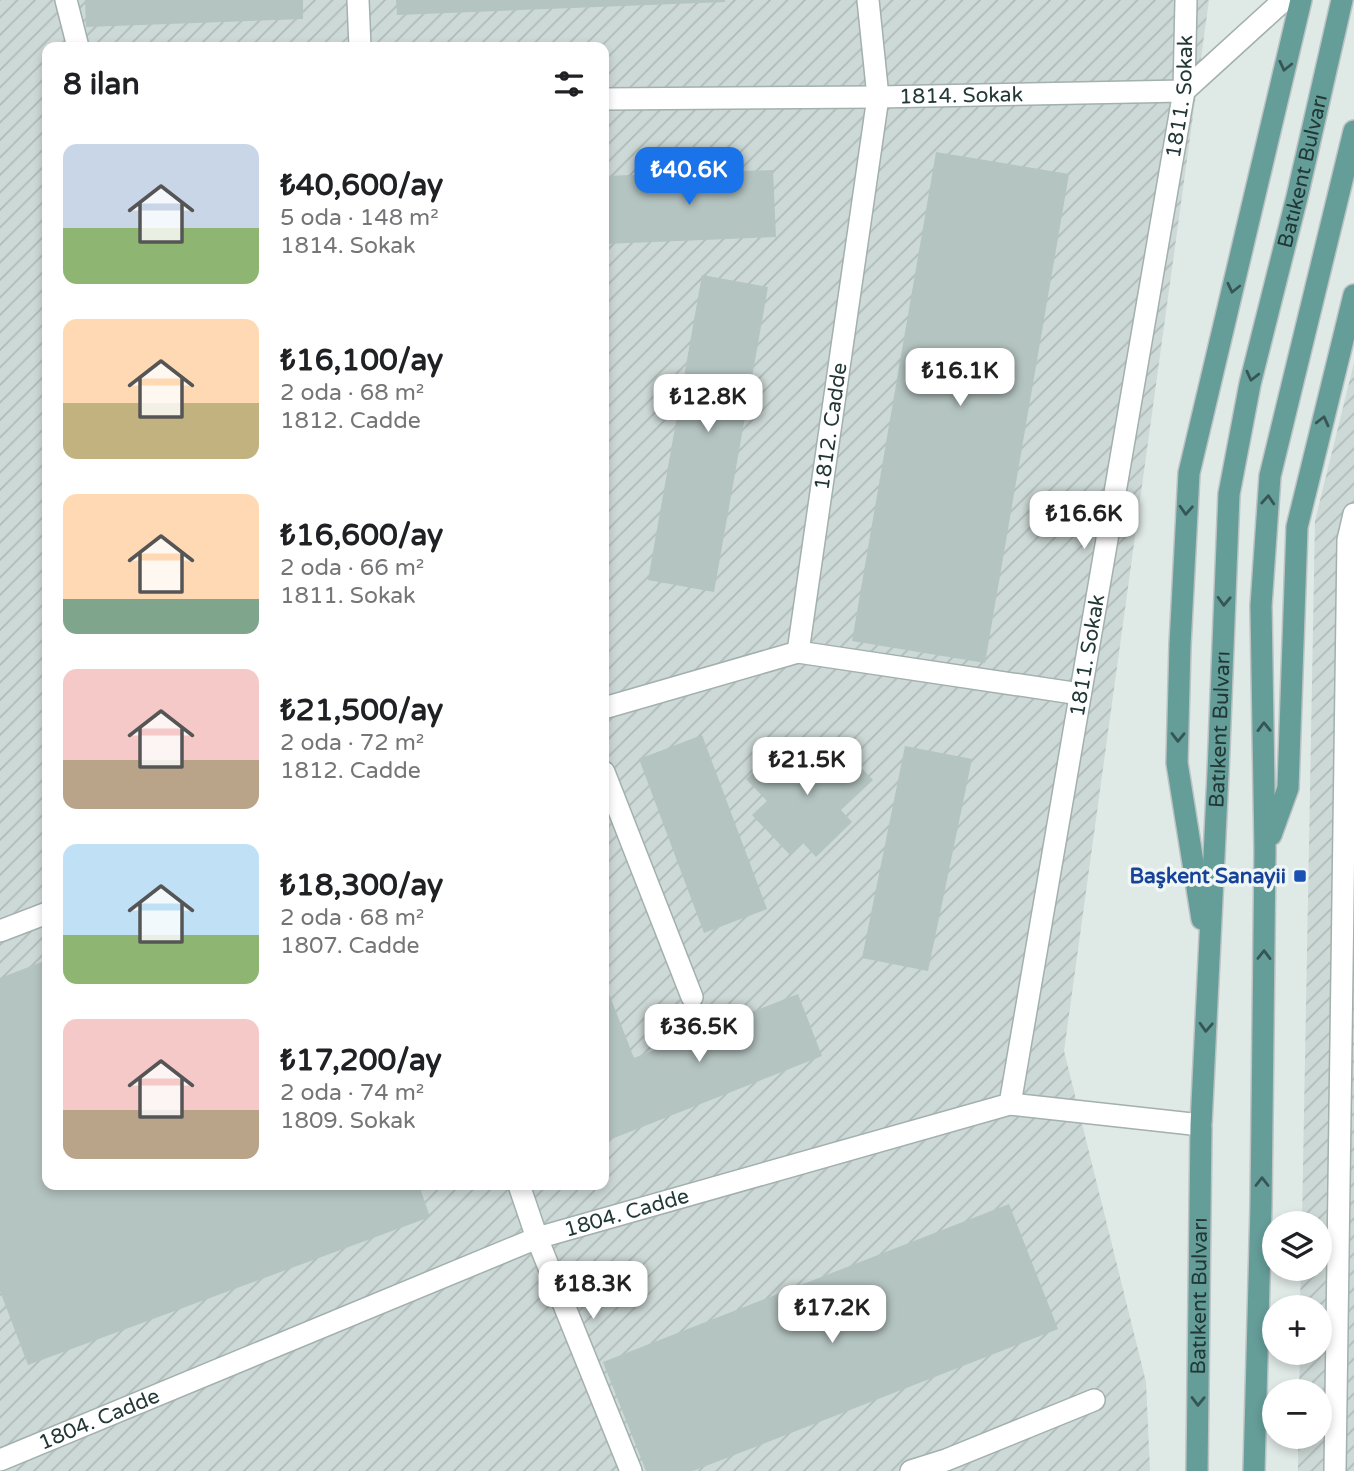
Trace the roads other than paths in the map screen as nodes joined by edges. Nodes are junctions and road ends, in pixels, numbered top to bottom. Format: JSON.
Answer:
{"nodes":[{"id":1,"x":66,"y":0,"type":"edge"},
{"id":2,"x":358,"y":0,"type":"edge"},
{"id":3,"x":869,"y":0,"type":"edge"},
{"id":4,"x":1186,"y":0,"type":"edge"},
{"id":5,"x":1284,"y":0,"type":"edge"},
{"id":6,"x":1301,"y":0,"type":"edge"},
{"id":7,"x":1342,"y":0,"type":"edge"},
{"id":8,"x":77,"y":42,"type":"edge"},
{"id":9,"x":360,"y":42,"type":"edge"},
{"id":10,"x":1184,"y":91,"type":"junction"},
{"id":11,"x":878,"y":97,"type":"junction"},
{"id":12,"x":609,"y":100,"type":"edge"},
{"id":13,"x":1354,"y":131,"type":"edge"},
{"id":14,"x":1354,"y":295,"type":"edge"},
{"id":15,"x":1354,"y":514,"type":"edge"},
{"id":16,"x":1351,"y":540,"type":"edge"},
{"id":17,"x":798,"y":652,"type":"junction"},
{"id":18,"x":1350,"y":689,"type":"edge"},
{"id":19,"x":1080,"y":694,"type":"junction"},
{"id":20,"x":609,"y":707,"type":"edge"},
{"id":21,"x":609,"y":785,"type":"edge"},
{"id":22,"x":1265,"y":850,"type":"junction"},
{"id":23,"x":42,"y":915,"type":"edge"},
{"id":24,"x":0,"y":931,"type":"edge"},
{"id":25,"x":1209,"y":959,"type":"junction"},
{"id":26,"x":692,"y":996,"type":"dead end"},
{"id":27,"x":1010,"y":1104,"type":"junction"},
{"id":28,"x":1201,"y":1125,"type":"junction"},
{"id":29,"x":521,"y":1190,"type":"edge"},
{"id":30,"x":537,"y":1238,"type":"junction"},
{"id":31,"x":1346,"y":1240,"type":"edge"},
{"id":32,"x":1094,"y":1400,"type":"dead end"},
{"id":33,"x":0,"y":1460,"type":"edge"},
{"id":34,"x":948,"y":1466,"type":"edge"},
{"id":35,"x":631,"y":1471,"type":"edge"},
{"id":36,"x":911,"y":1471,"type":"edge"},
{"id":37,"x":1197,"y":1471,"type":"edge"},
{"id":38,"x":1254,"y":1471,"type":"edge"},
{"id":39,"x":1335,"y":1471,"type":"edge"}],
"edges":[{"from":1,"to":8,"type":"street"},
{"from":2,"to":9,"type":"street"},
{"from":3,"to":11,"type":"street","name":"1812. Cadde"},
{"from":4,"to":10,"type":"street","name":"1811. Sokak"},
{"from":5,"to":10,"type":"street"},
{"from":6,"to":25,"type":"main road","one_way":true},
{"from":7,"to":25,"type":"main road","name":"Batıkent Bulvarı","one_way":true},
{"from":10,"to":11,"type":"street","name":"1814. Sokak"},
{"from":10,"to":19,"type":"street","name":"1811. Sokak"},
{"from":11,"to":12,"type":"street","name":"1814. Sokak"},
{"from":11,"to":17,"type":"street","name":"1812. Cadde"},
{"from":22,"to":13,"type":"main road","name":"Batıkent Bulvarı","one_way":true},
{"from":22,"to":14,"type":"main road","one_way":true},
{"from":15,"to":16,"type":"street"},
{"from":16,"to":18,"type":"street"},
{"from":17,"to":19,"type":"street"},
{"from":17,"to":20,"type":"street"},
{"from":18,"to":31,"type":"street"},
{"from":19,"to":27,"type":"street","name":"1811. Sokak"},
{"from":21,"to":26,"type":"street"},
{"from":38,"to":22,"type":"main road","name":"Batıkent Bulvarı","one_way":true},
{"from":23,"to":24,"type":"street"},
{"from":25,"to":28,"type":"main road","name":"Batıkent Bulvarı","one_way":true},
{"from":27,"to":28,"type":"street","name":"1804. Cadde"},
{"from":27,"to":30,"type":"street","name":"1804. Cadde"},
{"from":28,"to":37,"type":"main road","name":"Batıkent Bulvarı","one_way":true},
{"from":29,"to":30,"type":"street"},
{"from":30,"to":33,"type":"street","name":"1804. Cadde"},
{"from":30,"to":35,"type":"street"},
{"from":31,"to":39,"type":"street"},
{"from":32,"to":34,"type":"street"},
{"from":34,"to":36,"type":"street"}]}
